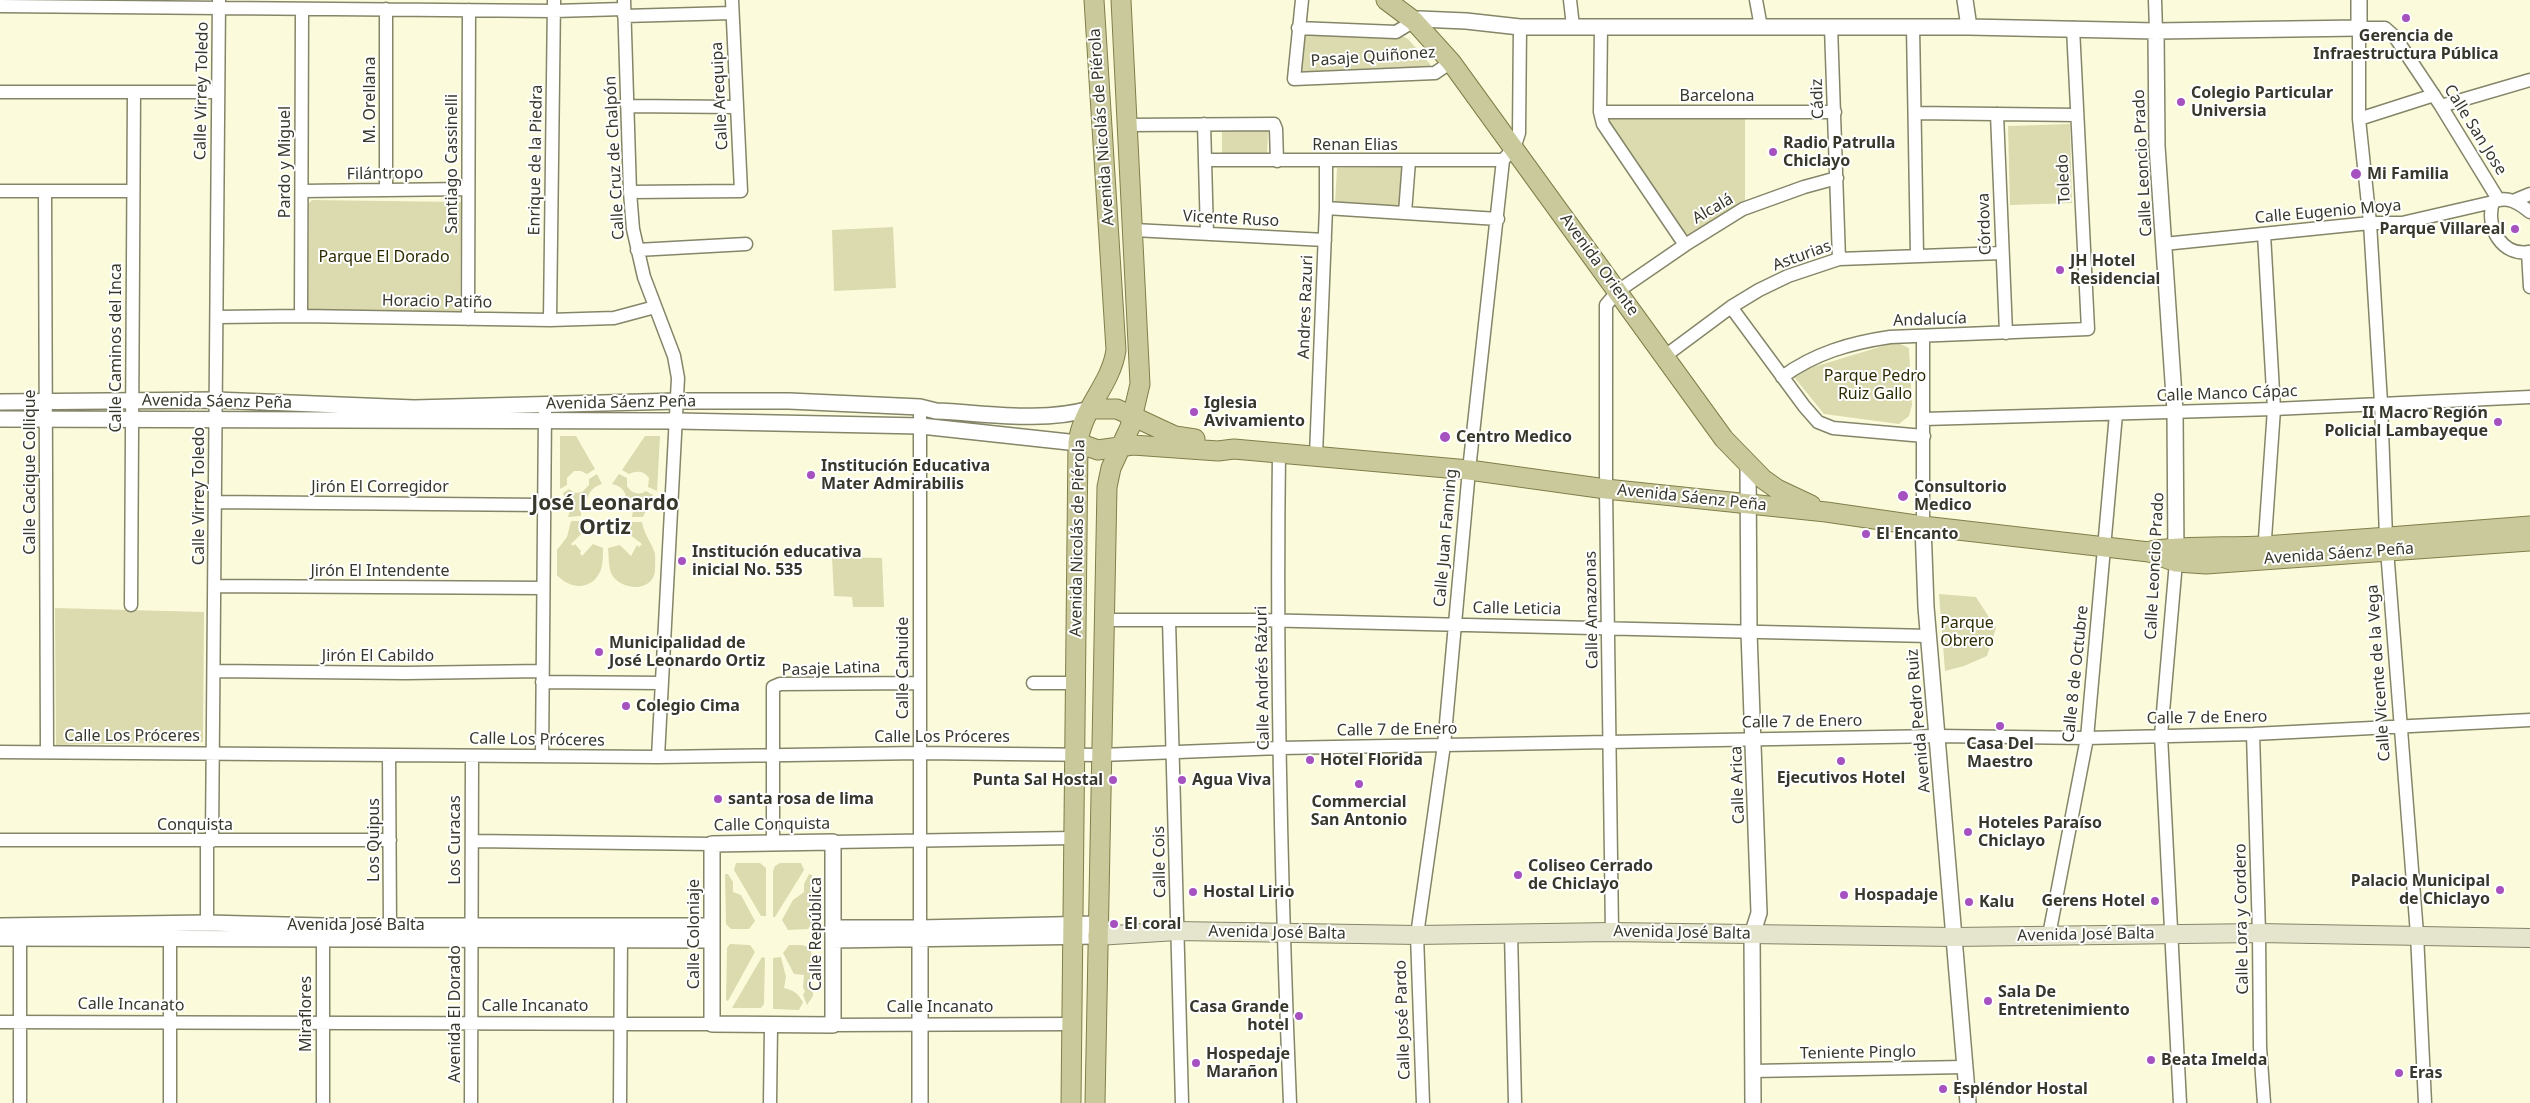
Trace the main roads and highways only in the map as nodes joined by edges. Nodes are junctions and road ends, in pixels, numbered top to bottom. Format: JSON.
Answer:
{"nodes":[{"id":1,"x":1094,"y":0,"type":"edge"},
{"id":2,"x":1121,"y":0,"type":"edge"},
{"id":3,"x":1386,"y":0,"type":"edge"},
{"id":4,"x":1090,"y":409,"type":"junction"},
{"id":5,"x":1133,"y":417,"type":"junction"},
{"id":6,"x":1078,"y":443,"type":"junction"},
{"id":7,"x":1120,"y":446,"type":"junction"},
{"id":8,"x":1234,"y":449,"type":"junction"},
{"id":9,"x":1826,"y":512,"type":"junction"},
{"id":10,"x":2530,"y":526,"type":"edge"},
{"id":11,"x":2530,"y":541,"type":"edge"},
{"id":12,"x":2387,"y":544,"type":"junction"},
{"id":13,"x":1097,"y":930,"type":"junction"},
{"id":14,"x":2530,"y":938,"type":"edge"},
{"id":15,"x":1071,"y":1103,"type":"edge"},
{"id":16,"x":1095,"y":1103,"type":"edge"}],
"edges":[{"from":1,"to":4,"type":"main road","name":"Avenida Nicolás de Piérola"},
{"from":2,"to":5,"type":"main road","name":"Avenida Nicolás de Piérola"},
{"from":3,"to":9,"type":"main road","name":"Avenida Oriente"},
{"from":4,"to":5,"type":"main road","name":"Avenida Sáenz Peña"},
{"from":4,"to":6,"type":"main road","name":"Avenida Nicolás de Piérola"},
{"from":5,"to":7,"type":"main road","name":"Avenida Nicolás de Piérola"},
{"from":5,"to":8,"type":"main road","name":"Avenida Sáenz Peña"},
{"from":6,"to":7,"type":"main road","name":"Avenida Sáenz Peña"},
{"from":6,"to":15,"type":"main road","name":"Avenida Nicolás de Piérola"},
{"from":7,"to":8,"type":"main road","name":"Avenida Sáenz Peña"},
{"from":7,"to":13,"type":"main road","name":"Avenida Nicolás de Piérola"},
{"from":8,"to":9,"type":"main road","name":"Avenida Sáenz Peña"},
{"from":9,"to":12,"type":"main road","name":"Avenida Sáenz Peña"},
{"from":10,"to":12,"type":"main road","name":"Avenida Sáenz Peña"},
{"from":11,"to":12,"type":"main road","name":"Avenida Sáenz Peña"},
{"from":13,"to":14,"type":"main road","name":"Avenida José Balta"},
{"from":13,"to":16,"type":"main road","name":"Avenida Nicolás de Piérola"}]}
